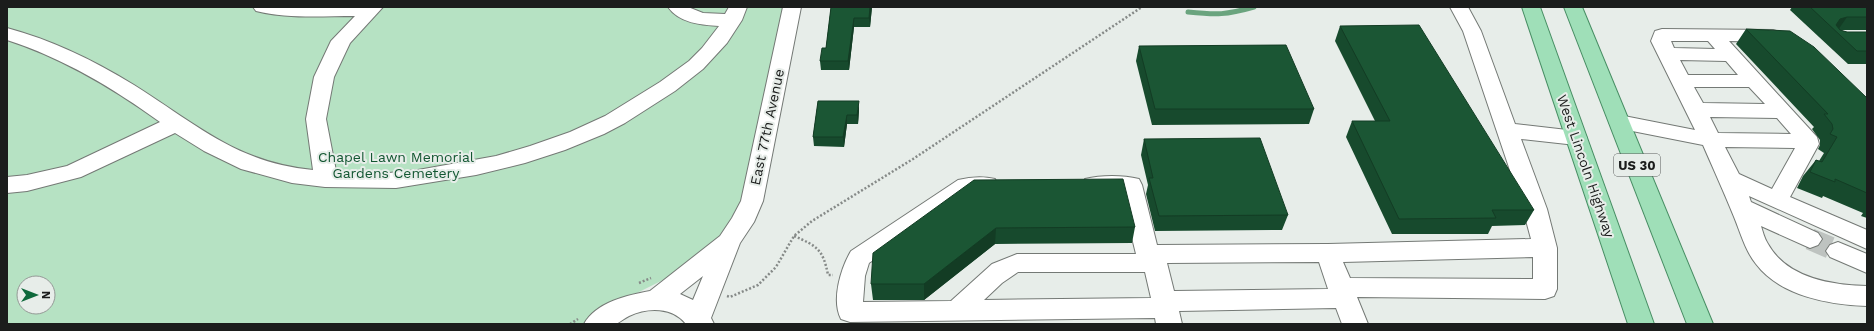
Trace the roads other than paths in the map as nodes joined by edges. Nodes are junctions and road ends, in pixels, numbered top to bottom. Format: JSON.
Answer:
{"nodes":[{"id":1,"x":262,"y":7,"type":"edge"},
{"id":2,"x":676,"y":7,"type":"edge"},
{"id":3,"x":792,"y":7,"type":"edge"},
{"id":4,"x":1459,"y":7,"type":"edge"},
{"id":5,"x":1531,"y":7,"type":"edge"},
{"id":6,"x":1573,"y":7,"type":"edge"},
{"id":7,"x":373,"y":8,"type":"edge"},
{"id":8,"x":735,"y":14,"type":"edge"},
{"id":9,"x":7,"y":34,"type":"edge"},
{"id":10,"x":1713,"y":35,"type":"junction"},
{"id":11,"x":1790,"y":41,"type":"edge"},
{"id":12,"x":1668,"y":54,"type":"junction"},
{"id":13,"x":1731,"y":55,"type":"junction"},
{"id":14,"x":1681,"y":81,"type":"junction"},
{"id":15,"x":1755,"y":81,"type":"junction"},
{"id":16,"x":1696,"y":110,"type":"junction"},
{"id":17,"x":1782,"y":111,"type":"junction"},
{"id":18,"x":1619,"y":122,"type":"junction"},
{"id":19,"x":175,"y":124,"type":"junction"},
{"id":20,"x":1507,"y":130,"type":"junction"},
{"id":21,"x":1576,"y":138,"type":"junction"},
{"id":22,"x":1711,"y":140,"type":"junction"},
{"id":23,"x":1807,"y":141,"type":"junction"},
{"id":24,"x":325,"y":179,"type":"junction"},
{"id":25,"x":1730,"y":179,"type":"junction"},
{"id":26,"x":7,"y":185,"type":"edge"},
{"id":27,"x":1005,"y":185,"type":"edge"},
{"id":28,"x":1068,"y":185,"type":"edge"},
{"id":29,"x":1777,"y":200,"type":"junction"},
{"id":30,"x":1742,"y":207,"type":"junction"},
{"id":31,"x":1810,"y":239,"type":"tunnel mouth"},
{"id":32,"x":1867,"y":240,"type":"edge"},
{"id":33,"x":729,"y":241,"type":"junction"},
{"id":34,"x":1545,"y":248,"type":"junction"},
{"id":35,"x":1838,"y":251,"type":"tunnel mouth"},
{"id":36,"x":1328,"y":253,"type":"junction"},
{"id":37,"x":1154,"y":259,"type":"junction"},
{"id":38,"x":1867,"y":264,"type":"edge"},
{"id":39,"x":1342,"y":292,"type":"junction"},
{"id":40,"x":1867,"y":296,"type":"edge"},
{"id":41,"x":656,"y":300,"type":"junction"},
{"id":42,"x":958,"y":310,"type":"junction"},
{"id":43,"x":1166,"y":311,"type":"edge"},
{"id":44,"x":700,"y":321,"type":"edge"},
{"id":45,"x":597,"y":324,"type":"edge"},
{"id":46,"x":1355,"y":324,"type":"edge"},
{"id":47,"x":1641,"y":324,"type":"edge"},
{"id":48,"x":1700,"y":324,"type":"edge"}],
"edges":[{"from":1,"to":7,"type":"street"},
{"from":2,"to":8,"type":"street"},
{"from":3,"to":33,"type":"street","name":"East 77th Avenue"},
{"from":4,"to":20,"type":"street"},
{"from":5,"to":21,"type":"main road","name":"West Lincoln Highway"},
{"from":6,"to":18,"type":"main road","number":"US 30"},
{"from":7,"to":24,"type":"street"},
{"from":8,"to":24,"type":"street"},
{"from":9,"to":19,"type":"street"},
{"from":10,"to":11,"type":"street"},
{"from":10,"to":12,"type":"street"},
{"from":10,"to":13,"type":"street"},
{"from":12,"to":13,"type":"street"},
{"from":12,"to":14,"type":"street"},
{"from":13,"to":15,"type":"street"},
{"from":14,"to":15,"type":"street"},
{"from":14,"to":16,"type":"street"},
{"from":15,"to":17,"type":"street"},
{"from":16,"to":17,"type":"street"},
{"from":16,"to":22,"type":"street"},
{"from":17,"to":23,"type":"street"},
{"from":18,"to":22,"type":"street"},
{"from":18,"to":48,"type":"main road","number":"US 30"},
{"from":19,"to":24,"type":"street"},
{"from":19,"to":26,"type":"street"},
{"from":20,"to":21,"type":"street"},
{"from":20,"to":34,"type":"street"},
{"from":21,"to":47,"type":"main road","name":"West Lincoln Highway"},
{"from":22,"to":23,"type":"street"},
{"from":22,"to":25,"type":"street"},
{"from":23,"to":29,"type":"street"},
{"from":25,"to":29,"type":"street"},
{"from":25,"to":30,"type":"street"},
{"from":27,"to":42,"type":"street"},
{"from":28,"to":37,"type":"street"},
{"from":29,"to":32,"type":"street"},
{"from":30,"to":31,"type":"street"},
{"from":30,"to":40,"type":"street"},
{"from":33,"to":41,"type":"street","name":"East 77th Avenue"},
{"from":33,"to":44,"type":"street","name":"East 77th Avenue"},
{"from":34,"to":36,"type":"street"},
{"from":34,"to":39,"type":"street"},
{"from":35,"to":38,"type":"street"},
{"from":36,"to":37,"type":"street"},
{"from":36,"to":39,"type":"street"},
{"from":37,"to":42,"type":"street"},
{"from":37,"to":43,"type":"street"},
{"from":39,"to":43,"type":"street"},
{"from":39,"to":46,"type":"street"},
{"from":41,"to":44,"type":"street"},
{"from":41,"to":45,"type":"street"},
{"from":42,"to":43,"type":"street"}]}
